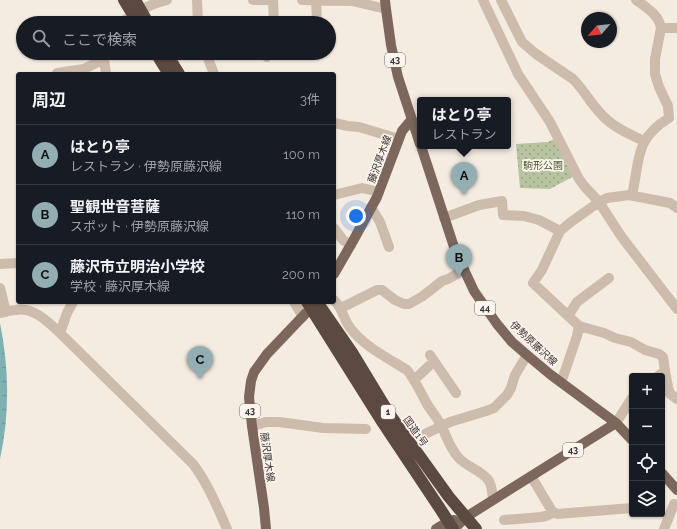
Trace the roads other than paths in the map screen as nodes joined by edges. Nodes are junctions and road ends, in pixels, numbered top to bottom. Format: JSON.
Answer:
{"nodes":[{"id":1,"x":124,"y":0,"type":"edge"},
{"id":2,"x":135,"y":0,"type":"edge"},
{"id":3,"x":167,"y":0,"type":"edge"},
{"id":4,"x":197,"y":0,"type":"edge"},
{"id":5,"x":252,"y":0,"type":"edge"},
{"id":6,"x":273,"y":0,"type":"edge"},
{"id":7,"x":302,"y":0,"type":"edge"},
{"id":8,"x":316,"y":0,"type":"edge"},
{"id":9,"x":483,"y":0,"type":"edge"},
{"id":10,"x":501,"y":0,"type":"edge"},
{"id":11,"x":636,"y":0,"type":"edge"},
{"id":12,"x":386,"y":4,"type":"edge"},
{"id":13,"x":651,"y":5,"type":"edge"},
{"id":14,"x":138,"y":16,"type":"edge"},
{"id":15,"x":198,"y":16,"type":"edge"},
{"id":16,"x":274,"y":16,"type":"edge"},
{"id":17,"x":317,"y":16,"type":"edge"},
{"id":18,"x":661,"y":28,"type":"junction"},
{"id":19,"x":677,"y":28,"type":"edge"},
{"id":20,"x":99,"y":60,"type":"edge"},
{"id":21,"x":105,"y":60,"type":"edge"},
{"id":22,"x":160,"y":60,"type":"edge"},
{"id":23,"x":170,"y":60,"type":"edge"},
{"id":24,"x":209,"y":60,"type":"edge"},
{"id":25,"x":64,"y":72,"type":"edge"},
{"id":26,"x":106,"y":72,"type":"edge"},
{"id":27,"x":168,"y":72,"type":"edge"},
{"id":28,"x":178,"y":72,"type":"edge"},
{"id":29,"x":213,"y":72,"type":"edge"},
{"id":30,"x":412,"y":119,"type":"junction"},
{"id":31,"x":673,"y":121,"type":"edge"},
{"id":32,"x":336,"y":123,"type":"edge"},
{"id":33,"x":417,"y":135,"type":"edge"},
{"id":34,"x":400,"y":139,"type":"junction"},
{"id":35,"x":644,"y":142,"type":"junction"},
{"id":36,"x":421,"y":149,"type":"edge"},
{"id":37,"x":379,"y":192,"type":"junction"},
{"id":38,"x":336,"y":194,"type":"edge"},
{"id":39,"x":632,"y":195,"type":"junction"},
{"id":40,"x":599,"y":202,"type":"junction"},
{"id":41,"x":371,"y":207,"type":"junction"},
{"id":42,"x":677,"y":208,"type":"edge"},
{"id":43,"x":444,"y":218,"type":"junction"},
{"id":44,"x":336,"y":231,"type":"edge"},
{"id":45,"x":560,"y":231,"type":"junction"},
{"id":46,"x":351,"y":245,"type":"junction"},
{"id":47,"x":388,"y":247,"type":"dead end"},
{"id":48,"x":16,"y":263,"type":"edge"},
{"id":49,"x":0,"y":264,"type":"edge"},
{"id":50,"x":464,"y":270,"type":"junction"},
{"id":51,"x":336,"y":271,"type":"edge"},
{"id":52,"x":609,"y":278,"type":"dead end"},
{"id":53,"x":0,"y":288,"type":"edge"},
{"id":54,"x":336,"y":302,"type":"edge"},
{"id":55,"x":72,"y":304,"type":"edge"},
{"id":56,"x":296,"y":304,"type":"edge"},
{"id":57,"x":319,"y":304,"type":"edge"},
{"id":58,"x":341,"y":308,"type":"junction"},
{"id":59,"x":677,"y":309,"type":"edge"},
{"id":60,"x":305,"y":311,"type":"edge"},
{"id":61,"x":3,"y":313,"type":"edge"},
{"id":62,"x":568,"y":316,"type":"junction"},
{"id":63,"x":578,"y":326,"type":"junction"},
{"id":64,"x":60,"y":333,"type":"junction"},
{"id":65,"x":527,"y":355,"type":"junction"},
{"id":66,"x":662,"y":373,"type":"edge"},
{"id":67,"x":414,"y":380,"type":"junction"},
{"id":68,"x":559,"y":381,"type":"junction"},
{"id":69,"x":665,"y":381,"type":"edge"},
{"id":70,"x":456,"y":393,"type":"dead end"},
{"id":71,"x":677,"y":399,"type":"edge"},
{"id":72,"x":629,"y":403,"type":"edge"},
{"id":73,"x":616,"y":424,"type":"junction"},
{"id":74,"x":252,"y":426,"type":"junction"},
{"id":75,"x":442,"y":426,"type":"junction"},
{"id":76,"x":366,"y":428,"type":"dead end"},
{"id":77,"x":425,"y":434,"type":"dead end"},
{"id":78,"x":629,"y":437,"type":"edge"},
{"id":79,"x":531,"y":476,"type":"junction"},
{"id":80,"x":665,"y":476,"type":"edge"},
{"id":81,"x":677,"y":490,"type":"edge"},
{"id":82,"x":493,"y":499,"type":"junction"},
{"id":83,"x":675,"y":503,"type":"edge"},
{"id":84,"x":665,"y":505,"type":"edge"},
{"id":85,"x":629,"y":508,"type":"edge"},
{"id":86,"x":553,"y":512,"type":"junction"},
{"id":87,"x":466,"y":517,"type":"junction"},
{"id":88,"x":452,"y":526,"type":"edge"},
{"id":89,"x":227,"y":529,"type":"edge"},
{"id":90,"x":266,"y":529,"type":"edge"},
{"id":91,"x":436,"y":529,"type":"edge"},
{"id":92,"x":476,"y":529,"type":"edge"},
{"id":93,"x":513,"y":529,"type":"edge"},
{"id":94,"x":664,"y":529,"type":"edge"}],
"edges":[{"from":1,"to":14,"type":"highway"},
{"from":2,"to":14,"type":"highway"},
{"from":3,"to":14,"type":"street"},
{"from":4,"to":15,"type":"street"},
{"from":5,"to":6,"type":"street"},
{"from":6,"to":16,"type":"street"},
{"from":7,"to":8,"type":"street"},
{"from":8,"to":12,"type":"street"},
{"from":8,"to":17,"type":"street"},
{"from":9,"to":40,"type":"street"},
{"from":10,"to":35,"type":"street"},
{"from":11,"to":13,"type":"street"},
{"from":12,"to":30,"type":"main road","number":"43"},
{"from":13,"to":18,"type":"street"},
{"from":18,"to":19,"type":"street"},
{"from":18,"to":31,"type":"street"},
{"from":20,"to":25,"type":"street"},
{"from":21,"to":26,"type":"street"},
{"from":22,"to":27,"type":"highway"},
{"from":23,"to":28,"type":"highway"},
{"from":24,"to":29,"type":"street"},
{"from":30,"to":33,"type":"main road","name":"伊勢原藤沢線","number":"44"},
{"from":30,"to":34,"type":"main road","name":"藤沢厚木線"},
{"from":31,"to":35,"type":"street"},
{"from":32,"to":34,"type":"street"},
{"from":34,"to":37,"type":"main road","name":"藤沢厚木線"},
{"from":35,"to":39,"type":"street"},
{"from":36,"to":43,"type":"main road","name":"伊勢原藤沢線","number":"44"},
{"from":37,"to":38,"type":"street"},
{"from":37,"to":41,"type":"main road","name":"藤沢厚木線"},
{"from":39,"to":40,"type":"street"},
{"from":39,"to":42,"type":"street"},
{"from":40,"to":45,"type":"street"},
{"from":40,"to":59,"type":"street"},
{"from":41,"to":46,"type":"main road","name":"藤沢厚木線"},
{"from":41,"to":47,"type":"street"},
{"from":43,"to":45,"type":"street"},
{"from":43,"to":50,"type":"main road","name":"伊勢原藤沢線","number":"44"},
{"from":44,"to":46,"type":"street"},
{"from":45,"to":62,"type":"street"},
{"from":46,"to":51,"type":"main road","name":"藤沢厚木線"},
{"from":48,"to":49,"type":"street"},
{"from":50,"to":58,"type":"street"},
{"from":50,"to":65,"type":"main road","name":"伊勢原藤沢線","number":"44"},
{"from":52,"to":62,"type":"street"},
{"from":53,"to":61,"type":"street"},
{"from":54,"to":58,"type":"street"},
{"from":55,"to":64,"type":"street"},
{"from":56,"to":60,"type":"street"},
{"from":57,"to":87,"type":"highway","name":"国道1号","number":"1"},
{"from":58,"to":67,"type":"street"},
{"from":60,"to":74,"type":"main road","name":"藤沢厚木線","number":"43"},
{"from":60,"to":88,"type":"highway","number":"1"},
{"from":61,"to":64,"type":"street"},
{"from":62,"to":63,"type":"street"},
{"from":63,"to":66,"type":"street"},
{"from":63,"to":68,"type":"street"},
{"from":64,"to":89,"type":"street"},
{"from":65,"to":68,"type":"main road","name":"伊勢原藤沢線","number":"44"},
{"from":65,"to":75,"type":"street"},
{"from":67,"to":70,"type":"street"},
{"from":67,"to":75,"type":"street"},
{"from":68,"to":73,"type":"main road","name":"伊勢原藤沢線","number":"44"},
{"from":69,"to":71,"type":"street"},
{"from":72,"to":73,"type":"street"},
{"from":73,"to":78,"type":"main road","name":"伊勢原藤沢線","number":"44"},
{"from":73,"to":79,"type":"main road","number":"43"},
{"from":74,"to":76,"type":"street"},
{"from":74,"to":90,"type":"main road","name":"藤沢厚木線","number":"43"},
{"from":75,"to":77,"type":"street"},
{"from":75,"to":82,"type":"street"},
{"from":79,"to":82,"type":"main road","number":"43"},
{"from":79,"to":86,"type":"street"},
{"from":80,"to":81,"type":"main road"},
{"from":82,"to":87,"type":"main road","number":"43"},
{"from":83,"to":84,"type":"street"},
{"from":83,"to":94,"type":"street"},
{"from":85,"to":86,"type":"street"},
{"from":86,"to":93,"type":"street"},
{"from":87,"to":88,"type":"main road","number":"43"},
{"from":87,"to":92,"type":"highway","name":"国道1号","number":"1"},
{"from":88,"to":91,"type":"main road","number":"43"}]}
